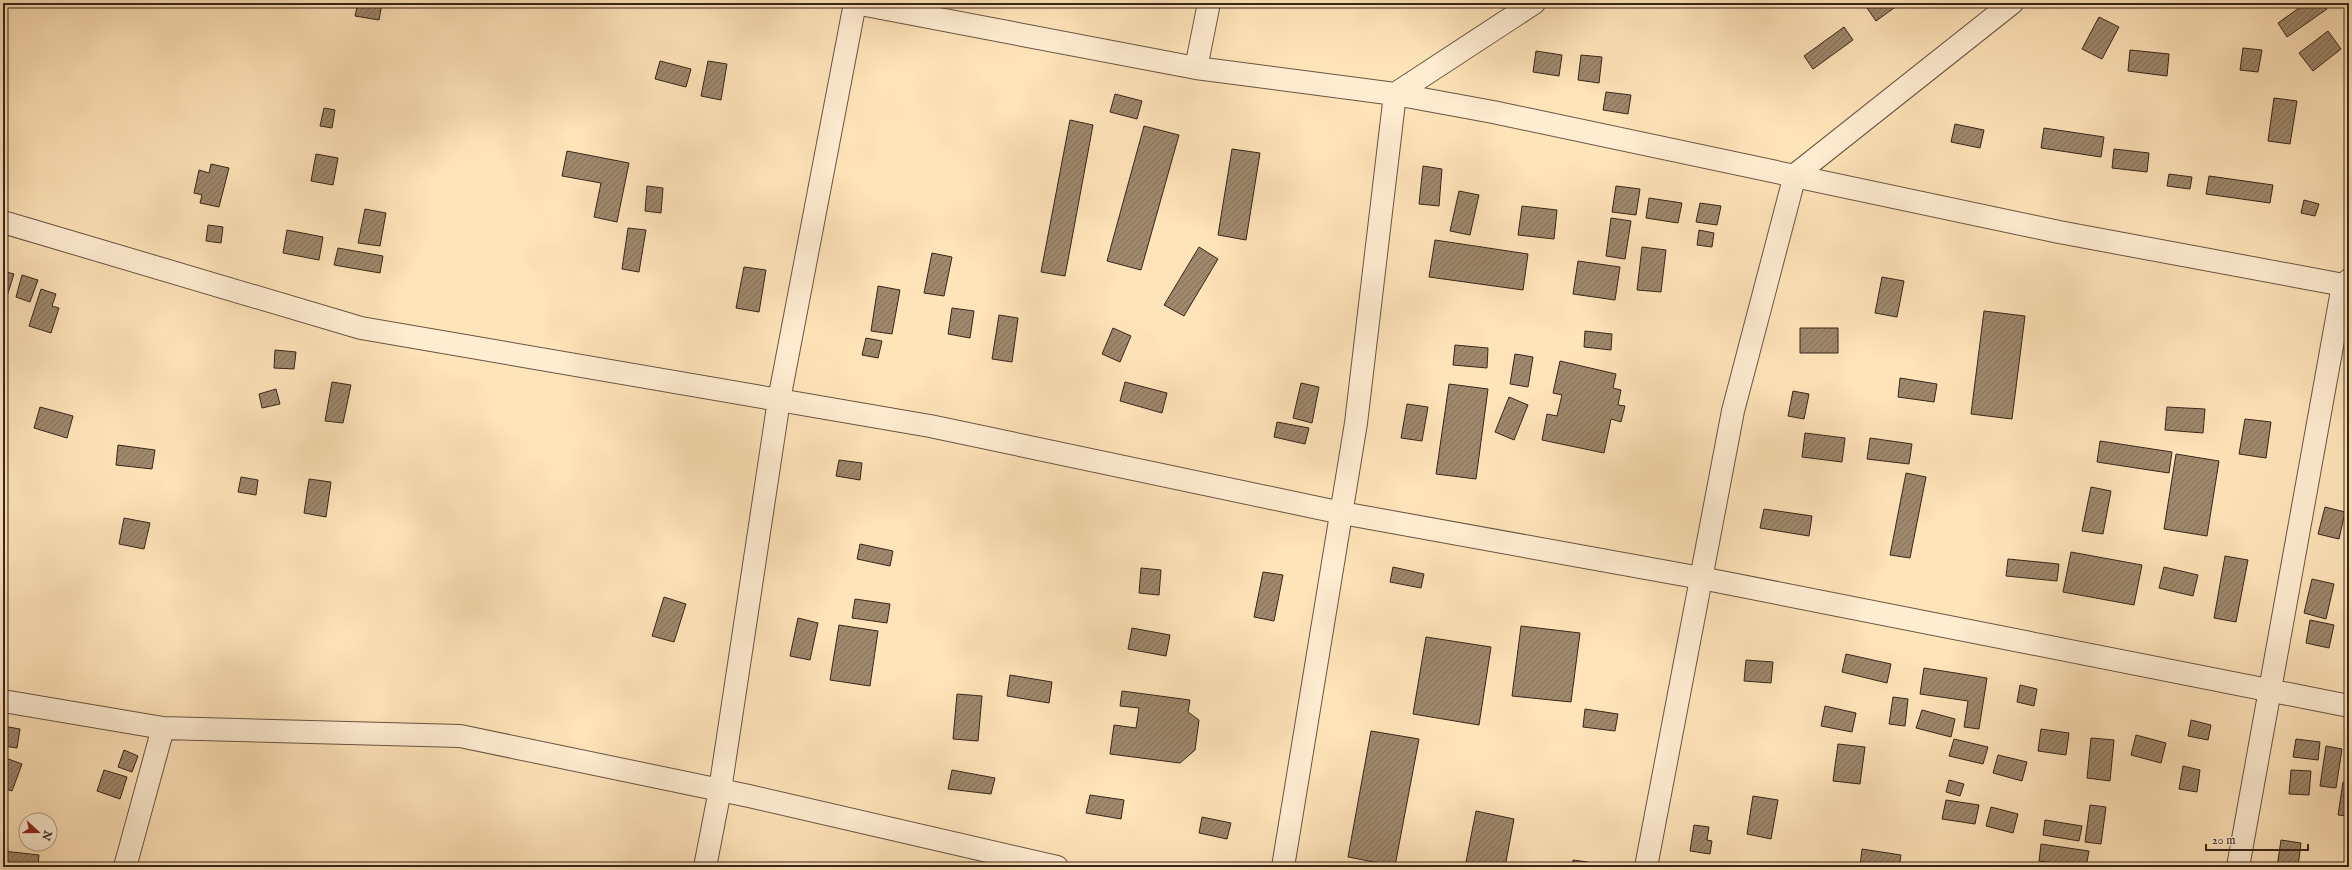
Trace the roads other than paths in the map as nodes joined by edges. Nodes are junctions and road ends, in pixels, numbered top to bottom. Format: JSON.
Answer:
{"nodes":[{"id":1,"x":855,"y":3,"type":"edge"},
{"id":2,"x":1209,"y":3,"type":"edge"},
{"id":3,"x":1534,"y":3,"type":"edge"},
{"id":4,"x":2012,"y":3,"type":"edge"},
{"id":5,"x":1196,"y":68,"type":"junction"},
{"id":6,"x":1395,"y":94,"type":"junction"},
{"id":7,"x":1795,"y":175,"type":"junction"},
{"id":8,"x":3,"y":222,"type":"edge"},
{"id":9,"x":2347,"y":284,"type":"edge"},
{"id":10,"x":779,"y":400,"type":"junction"},
{"id":11,"x":1342,"y":512,"type":"junction"},
{"id":12,"x":1701,"y":578,"type":"junction"},
{"id":13,"x":2271,"y":692,"type":"junction"},
{"id":14,"x":3,"y":701,"type":"edge"},
{"id":15,"x":2349,"y":706,"type":"edge"},
{"id":16,"x":163,"y":728,"type":"junction"},
{"id":17,"x":720,"y":790,"type":"junction"},
{"id":18,"x":125,"y":867,"type":"edge"},
{"id":19,"x":705,"y":867,"type":"edge"},
{"id":20,"x":1057,"y":867,"type":"edge"},
{"id":21,"x":1283,"y":867,"type":"edge"},
{"id":22,"x":1646,"y":867,"type":"edge"},
{"id":23,"x":2238,"y":867,"type":"edge"}],
"edges":[{"from":1,"to":5,"type":"street"},
{"from":1,"to":10,"type":"street"},
{"from":2,"to":5,"type":"street"},
{"from":3,"to":6,"type":"street"},
{"from":4,"to":7,"type":"street"},
{"from":5,"to":6,"type":"street"},
{"from":6,"to":7,"type":"street"},
{"from":6,"to":11,"type":"street"},
{"from":7,"to":9,"type":"street"},
{"from":7,"to":12,"type":"street"},
{"from":8,"to":10,"type":"street"},
{"from":9,"to":13,"type":"street"},
{"from":10,"to":11,"type":"street"},
{"from":10,"to":17,"type":"street"},
{"from":11,"to":12,"type":"street"},
{"from":11,"to":21,"type":"street"},
{"from":12,"to":13,"type":"street"},
{"from":12,"to":22,"type":"street"},
{"from":13,"to":15,"type":"street"},
{"from":13,"to":23,"type":"street"},
{"from":14,"to":16,"type":"street"},
{"from":16,"to":17,"type":"street"},
{"from":16,"to":18,"type":"street"},
{"from":17,"to":19,"type":"street"},
{"from":17,"to":20,"type":"street"}]}
